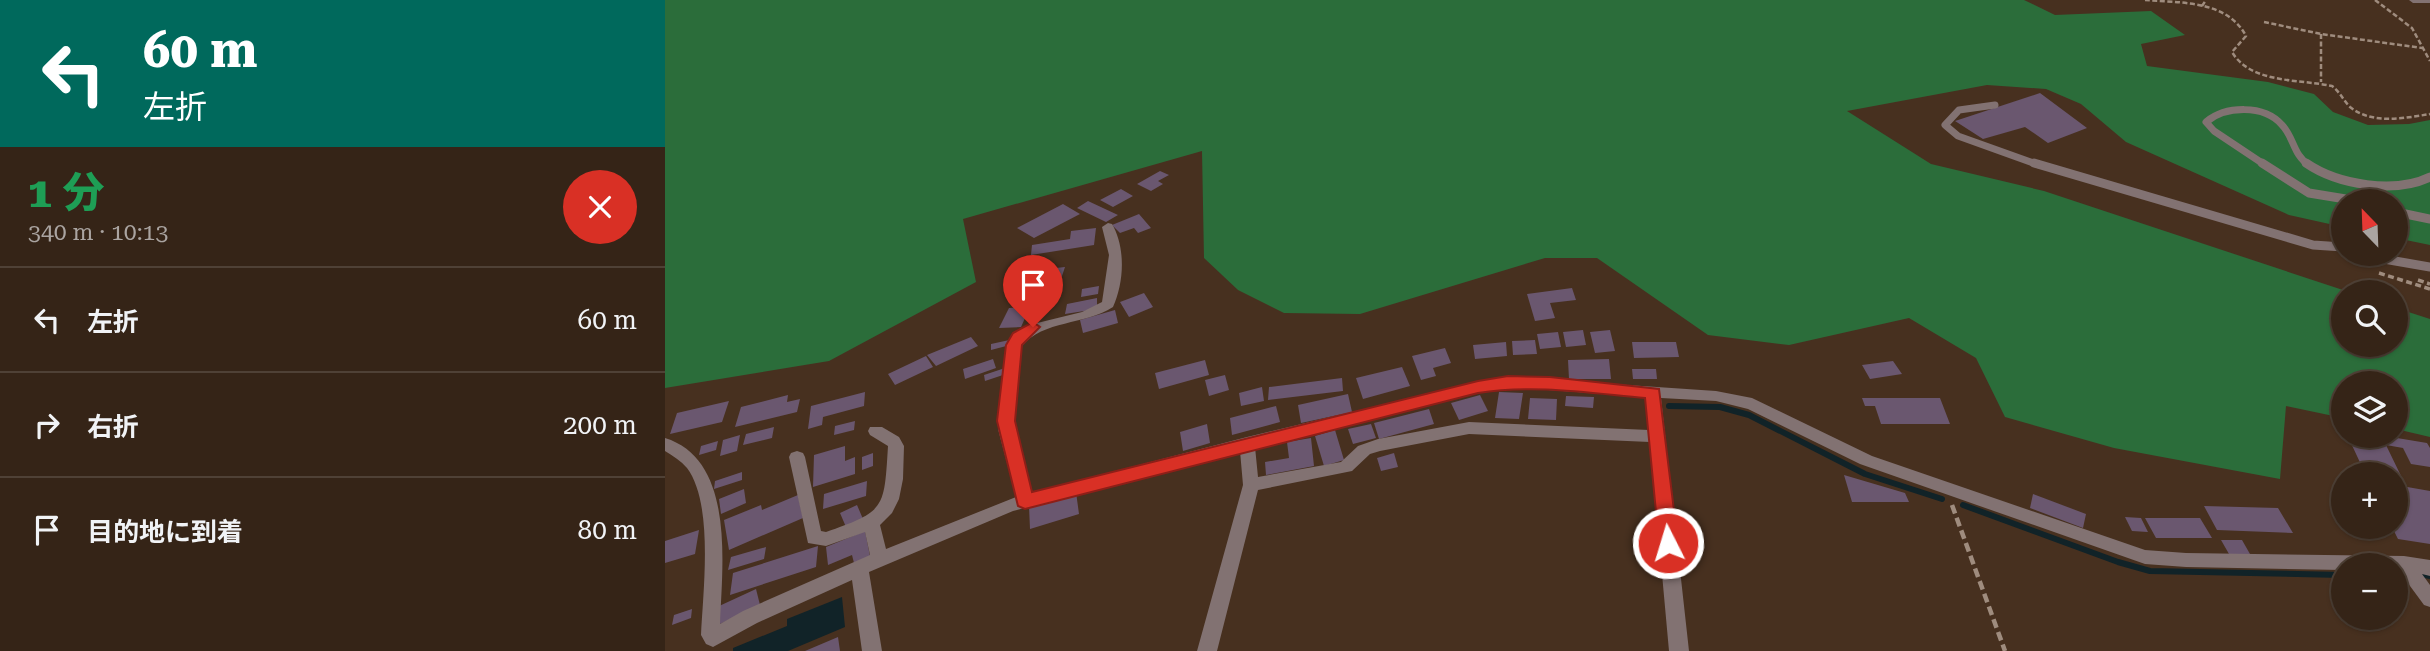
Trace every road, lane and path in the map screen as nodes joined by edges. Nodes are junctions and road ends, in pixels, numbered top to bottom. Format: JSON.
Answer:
{"nodes":[{"id":1,"x":2145,"y":0,"type":"edge"},
{"id":2,"x":2206,"y":0,"type":"edge"},
{"id":3,"x":2375,"y":0,"type":"edge"},
{"id":4,"x":2413,"y":0,"type":"edge"},
{"id":5,"x":2430,"y":0,"type":"edge"},
{"id":6,"x":2202,"y":6,"type":"junction"},
{"id":7,"x":2264,"y":22,"type":"dead end"},
{"id":8,"x":2321,"y":34,"type":"junction"},
{"id":9,"x":2423,"y":48,"type":"junction"},
{"id":10,"x":2430,"y":61,"type":"edge"},
{"id":11,"x":2321,"y":82,"type":"junction"},
{"id":12,"x":1995,"y":105,"type":"dead end"},
{"id":13,"x":2430,"y":114,"type":"edge"},
{"id":14,"x":2430,"y":177,"type":"edge"},
{"id":15,"x":2331,"y":197,"type":"edge"},
{"id":16,"x":2408,"y":214,"type":"edge"},
{"id":17,"x":2430,"y":219,"type":"edge"},
{"id":18,"x":1108,"y":228,"type":"dead end"},
{"id":19,"x":2331,"y":246,"type":"edge"},
{"id":20,"x":2408,"y":263,"type":"edge"},
{"id":21,"x":2430,"y":267,"type":"edge"},
{"id":22,"x":1653,"y":393,"type":"junction"},
{"id":23,"x":876,"y":431,"type":"dead end"},
{"id":24,"x":1658,"y":436,"type":"junction"},
{"id":25,"x":1247,"y":443,"type":"junction"},
{"id":26,"x":665,"y":444,"type":"edge"},
{"id":27,"x":797,"y":457,"type":"dead end"},
{"id":28,"x":1251,"y":485,"type":"junction"},
{"id":29,"x":1947,"y":489,"type":"junction"},
{"id":30,"x":1025,"y":501,"type":"junction"},
{"id":31,"x":870,"y":523,"type":"junction"},
{"id":32,"x":880,"y":559,"type":"junction"},
{"id":33,"x":2331,"y":562,"type":"edge"},
{"id":34,"x":2408,"y":565,"type":"edge"},
{"id":35,"x":859,"y":568,"type":"junction"},
{"id":36,"x":2430,"y":568,"type":"edge"},
{"id":37,"x":2408,"y":569,"type":"edge"},
{"id":38,"x":2430,"y":599,"type":"edge"},
{"id":39,"x":872,"y":651,"type":"edge"},
{"id":40,"x":1207,"y":651,"type":"edge"},
{"id":41,"x":1679,"y":651,"type":"edge"},
{"id":42,"x":2005,"y":651,"type":"edge"}],
"edges":[{"from":1,"to":6,"type":"path"},
{"from":2,"to":6,"type":"path"},
{"from":3,"to":9,"type":"path"},
{"from":4,"to":5,"type":"street"},
{"from":6,"to":11,"type":"path"},
{"from":7,"to":8,"type":"path"},
{"from":8,"to":9,"type":"path"},
{"from":8,"to":11,"type":"path"},
{"from":9,"to":10,"type":"path"},
{"from":11,"to":13,"type":"path"},
{"from":12,"to":19,"type":"lane"},
{"from":14,"to":15,"type":"lane"},
{"from":16,"to":17,"type":"lane"},
{"from":18,"to":30,"type":"street"},
{"from":20,"to":21,"type":"lane"},
{"from":22,"to":24,"type":"street"},
{"from":22,"to":25,"type":"street"},
{"from":22,"to":29,"type":"street"},
{"from":23,"to":31,"type":"street"},
{"from":24,"to":28,"type":"street"},
{"from":24,"to":41,"type":"street"},
{"from":25,"to":28,"type":"street"},
{"from":25,"to":30,"type":"street"},
{"from":26,"to":35,"type":"street"},
{"from":27,"to":31,"type":"street"},
{"from":28,"to":40,"type":"street"},
{"from":29,"to":33,"type":"street"},
{"from":29,"to":42,"type":"path"},
{"from":30,"to":32,"type":"street"},
{"from":31,"to":32,"type":"street"},
{"from":32,"to":35,"type":"street"},
{"from":34,"to":36,"type":"street"},
{"from":35,"to":39,"type":"street"},
{"from":37,"to":38,"type":"street"}]}
